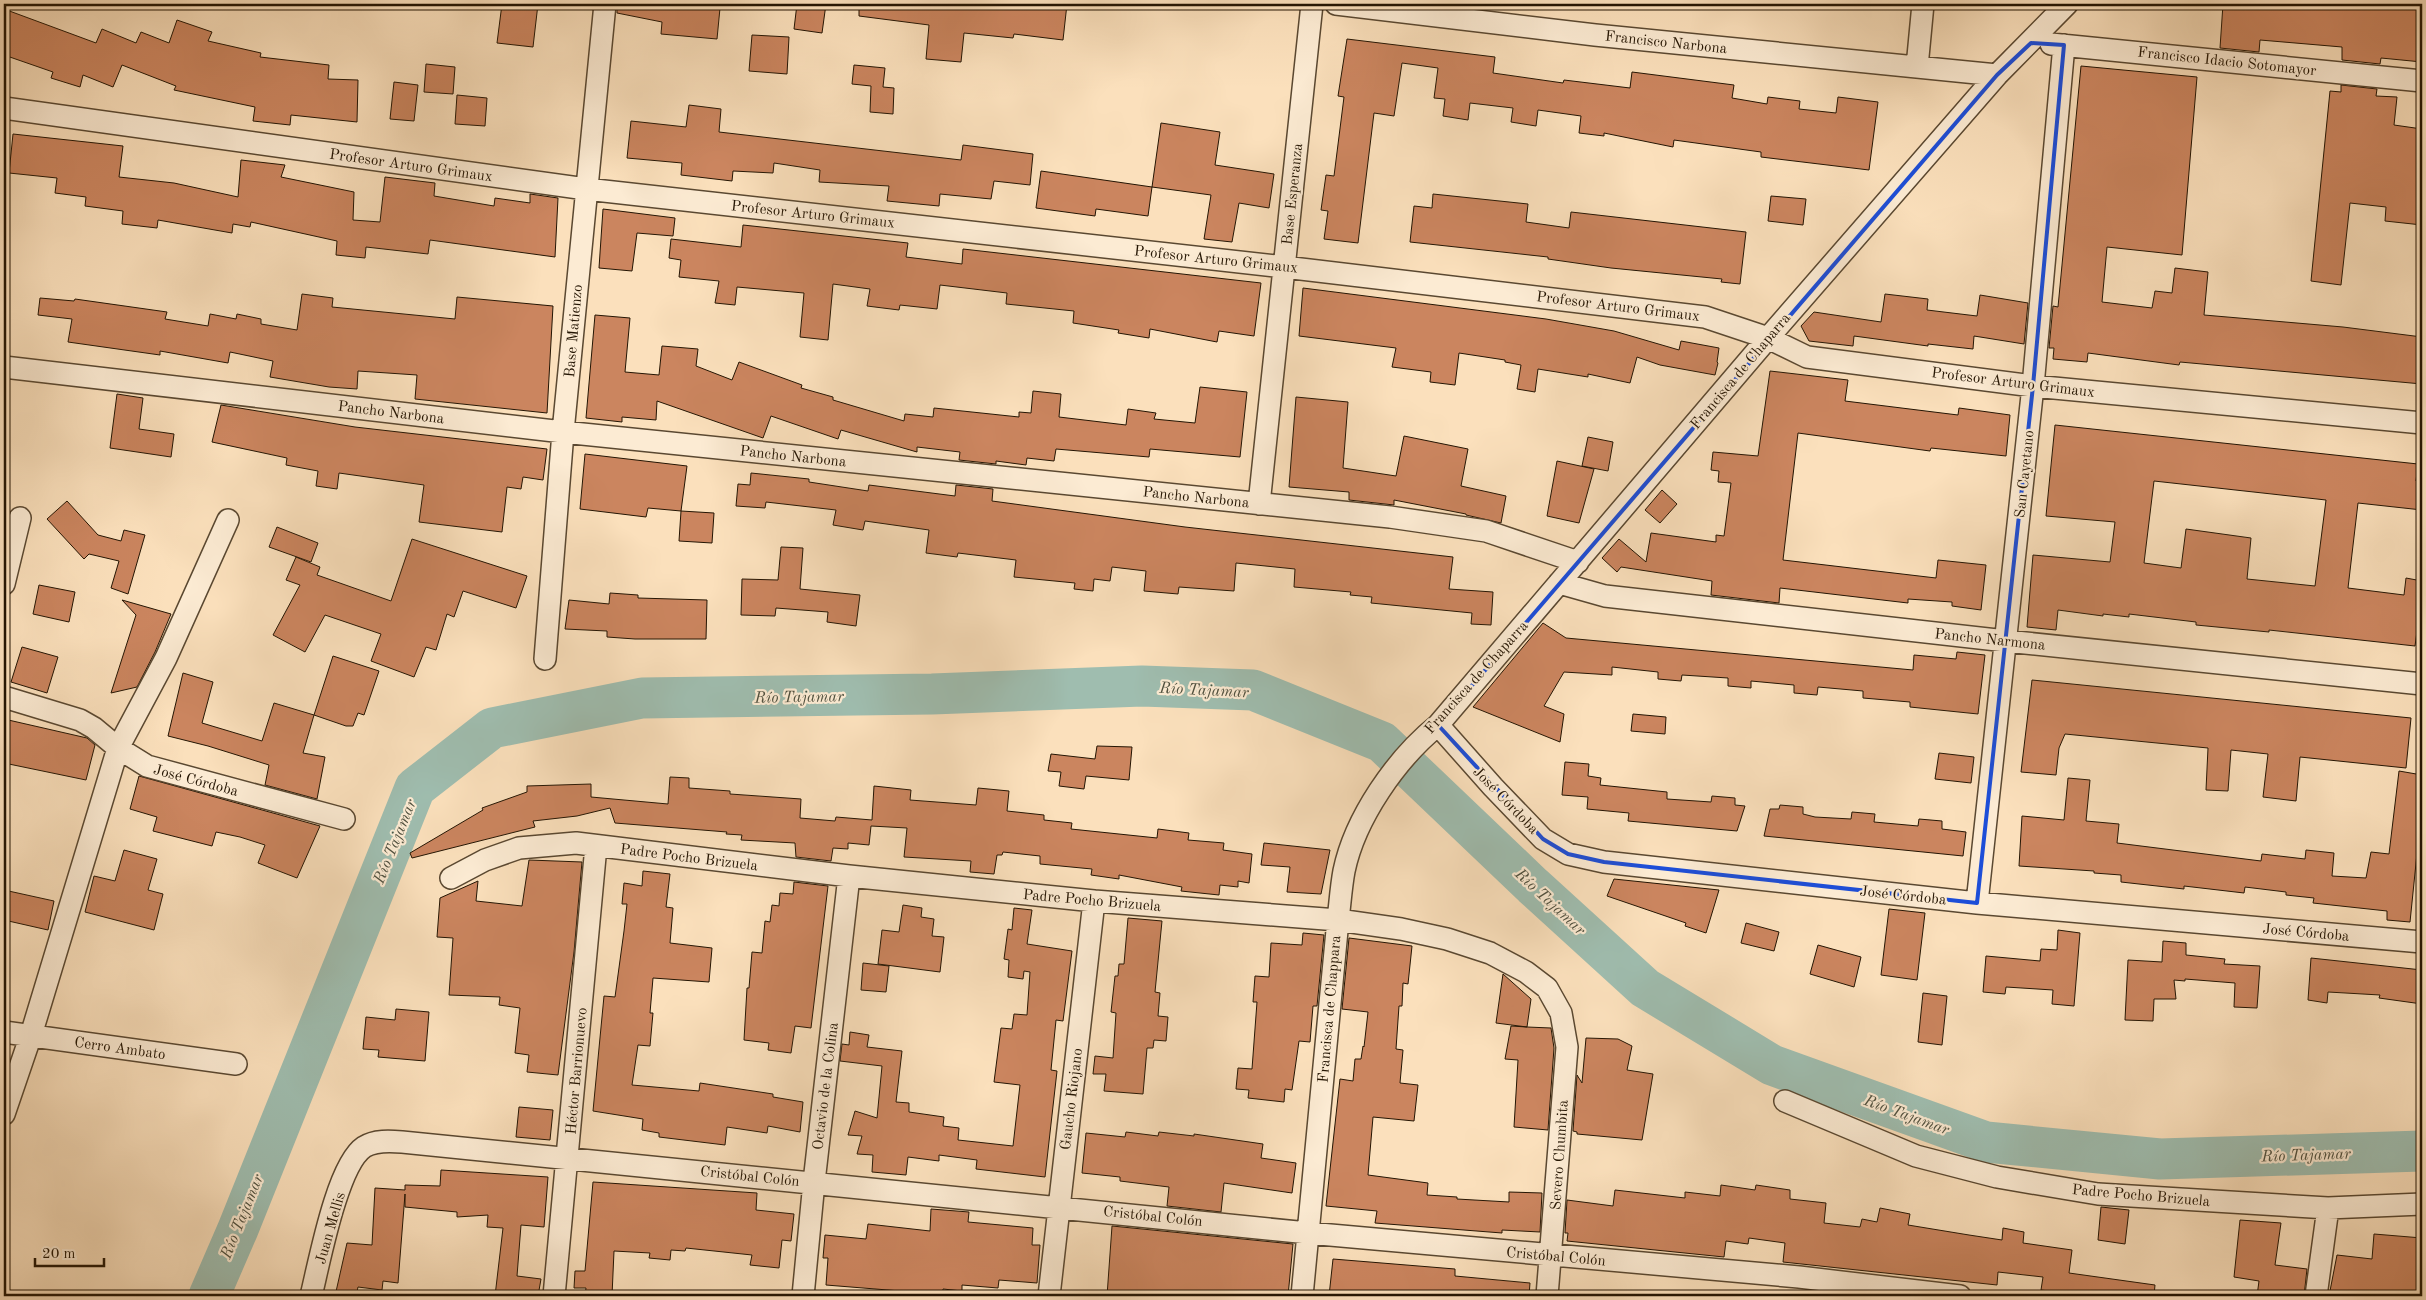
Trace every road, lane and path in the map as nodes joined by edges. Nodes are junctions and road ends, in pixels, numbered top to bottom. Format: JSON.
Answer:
{"nodes":[{"id":1,"x":605,"y":4,"type":"edge"},
{"id":2,"x":1312,"y":4,"type":"edge"},
{"id":3,"x":1336,"y":4,"type":"edge"},
{"id":4,"x":1923,"y":4,"type":"edge"},
{"id":5,"x":2067,"y":4,"type":"edge"},
{"id":6,"x":1370,"y":6,"type":"edge"},
{"id":7,"x":2031,"y":43,"type":"junction"},
{"id":8,"x":2064,"y":45,"type":"junction"},
{"id":9,"x":1917,"y":67,"type":"junction"},
{"id":10,"x":1997,"y":75,"type":"junction"},
{"id":11,"x":2422,"y":81,"type":"edge"},
{"id":12,"x":4,"y":108,"type":"edge"},
{"id":13,"x":586,"y":189,"type":"junction"},
{"id":14,"x":1284,"y":267,"type":"junction"},
{"id":15,"x":1768,"y":338,"type":"junction"},
{"id":16,"x":4,"y":367,"type":"edge"},
{"id":17,"x":2033,"y":386,"type":"junction"},
{"id":18,"x":2422,"y":423,"type":"edge"},
{"id":19,"x":564,"y":432,"type":"junction"},
{"id":20,"x":1259,"y":504,"type":"junction"},
{"id":21,"x":20,"y":518,"type":"dead end"},
{"id":22,"x":228,"y":520,"type":"dead end"},
{"id":23,"x":1578,"y":562,"type":"junction"},
{"id":24,"x":1559,"y":583,"type":"junction"},
{"id":25,"x":4,"y":584,"type":"edge"},
{"id":26,"x":2006,"y":641,"type":"junction"},
{"id":27,"x":546,"y":660,"type":"dead end"},
{"id":28,"x":2422,"y":684,"type":"edge"},
{"id":29,"x":4,"y":696,"type":"edge"},
{"id":30,"x":1438,"y":725,"type":"junction"},
{"id":31,"x":1417,"y":741,"type":"joint"},
{"id":32,"x":118,"y":748,"type":"junction"},
{"id":33,"x":344,"y":819,"type":"dead end"},
{"id":34,"x":596,"y":846,"type":"junction"},
{"id":35,"x":849,"y":876,"type":"junction"},
{"id":36,"x":451,"y":878,"type":"dead end"},
{"id":37,"x":1094,"y":901,"type":"junction"},
{"id":38,"x":1977,"y":903,"type":"junction"},
{"id":39,"x":1338,"y":920,"type":"junction"},
{"id":40,"x":2422,"y":942,"type":"edge"},
{"id":41,"x":1561,"y":1013,"type":"joint"},
{"id":42,"x":4,"y":1032,"type":"edge"},
{"id":43,"x":31,"y":1035,"type":"junction"},
{"id":44,"x":236,"y":1064,"type":"dead end"},
{"id":45,"x":1785,"y":1100,"type":"dead end"},
{"id":46,"x":4,"y":1114,"type":"edge"},
{"id":47,"x":568,"y":1158,"type":"junction"},
{"id":48,"x":352,"y":1161,"type":"joint"},
{"id":49,"x":814,"y":1182,"type":"junction"},
{"id":50,"x":2422,"y":1204,"type":"edge"},
{"id":51,"x":1058,"y":1206,"type":"junction"},
{"id":52,"x":2328,"y":1208,"type":"junction"},
{"id":53,"x":1308,"y":1233,"type":"junction"},
{"id":54,"x":1551,"y":1256,"type":"junction"},
{"id":55,"x":1798,"y":1287,"type":"edge"},
{"id":56,"x":311,"y":1296,"type":"edge"},
{"id":57,"x":554,"y":1296,"type":"edge"},
{"id":58,"x":803,"y":1296,"type":"edge"},
{"id":59,"x":1049,"y":1296,"type":"edge"},
{"id":60,"x":1302,"y":1296,"type":"edge"},
{"id":61,"x":1548,"y":1296,"type":"edge"},
{"id":62,"x":1960,"y":1296,"type":"edge"},
{"id":63,"x":2316,"y":1296,"type":"edge"}],
"edges":[{"from":1,"to":13,"type":"street","name":"Base Matienzo"},
{"from":2,"to":14,"type":"street","name":"Base Esperanza"},
{"from":3,"to":6,"type":"street","name":"Francisco Narbona"},
{"from":4,"to":9,"type":"street"},
{"from":5,"to":7,"type":"street","name":"Francisca de Chaparra"},
{"from":6,"to":9,"type":"street","name":"Francisco Narbona"},
{"from":7,"to":8,"type":"street","name":"Francisco Idacio Sotomayor"},
{"from":7,"to":10,"type":"street","name":"Francisca de Chaparra"},
{"from":8,"to":11,"type":"street","name":"Francisco Idacio Sotomayor"},
{"from":8,"to":17,"type":"street","name":"San Cayetano"},
{"from":9,"to":10,"type":"street","name":"Francisco Narbona"},
{"from":10,"to":15,"type":"street","name":"Francisca de Chaparra"},
{"from":12,"to":13,"type":"street","name":"Profesor Arturo Grimaux"},
{"from":13,"to":14,"type":"street","name":"Profesor Arturo Grimaux"},
{"from":13,"to":19,"type":"street","name":"Base Matienzo"},
{"from":14,"to":15,"type":"street","name":"Profesor Arturo Grimaux"},
{"from":14,"to":20,"type":"street","name":"Base Esperanza"},
{"from":15,"to":17,"type":"street","name":"Profesor Arturo Grimaux"},
{"from":15,"to":23,"type":"street","name":"Francisca de Chaparra"},
{"from":16,"to":19,"type":"street","name":"Pancho Narbona"},
{"from":17,"to":18,"type":"street","name":"Profesor Arturo Grimaux"},
{"from":17,"to":26,"type":"street","name":"San Cayetano"},
{"from":19,"to":20,"type":"street","name":"Pancho Narbona"},
{"from":19,"to":27,"type":"street","name":"Base Matienzo"},
{"from":20,"to":23,"type":"street","name":"Pancho Narbona"},
{"from":21,"to":25,"type":"street"},
{"from":22,"to":32,"type":"street"},
{"from":23,"to":24,"type":"street","name":"Francisca de Chaparra"},
{"from":24,"to":26,"type":"street","name":"Pancho Narmona"},
{"from":24,"to":30,"type":"street","name":"Francisca de Chaparra"},
{"from":26,"to":28,"type":"street","name":"Pancho Narmona"},
{"from":26,"to":38,"type":"street","name":"San Cayetano"},
{"from":29,"to":32,"type":"street","name":"José Córdoba"},
{"from":30,"to":31,"type":"street","name":"Francisca de Chaparra"},
{"from":30,"to":38,"type":"street","name":"José Córdoba"},
{"from":31,"to":39,"type":"street","name":"Francisca de Chappara"},
{"from":32,"to":33,"type":"street","name":"José Córdoba"},
{"from":32,"to":43,"type":"street"},
{"from":34,"to":35,"type":"street","name":"Padre Pocho Brizuela"},
{"from":34,"to":36,"type":"street","name":"Padre Pocho Brizuela"},
{"from":34,"to":47,"type":"street","name":"Héctor Barrionuevo"},
{"from":35,"to":37,"type":"street","name":"Padre Pocho Brizuela"},
{"from":35,"to":49,"type":"street","name":"Octavio de la Colina"},
{"from":37,"to":39,"type":"street","name":"Padre Pocho Brizuela"},
{"from":37,"to":51,"type":"street","name":"Gaucho Riojano"},
{"from":38,"to":40,"type":"street","name":"José Córdoba"},
{"from":39,"to":41,"type":"street","name":"Padre Pocho Brizuela"},
{"from":39,"to":53,"type":"street","name":"Francisca de Chappara"},
{"from":41,"to":54,"type":"street","name":"Severo Chumbita"},
{"from":42,"to":43,"type":"street","name":"Cerro Ambato"},
{"from":43,"to":44,"type":"street","name":"Cerro Ambato"},
{"from":43,"to":46,"type":"street"},
{"from":45,"to":52,"type":"street","name":"Padre Pocho Brizuela"},
{"from":47,"to":48,"type":"street","name":"Cristóbal Colón"},
{"from":47,"to":49,"type":"street","name":"Cristóbal Colón"},
{"from":47,"to":57,"type":"street","name":"Héctor Barrionuevo"},
{"from":48,"to":56,"type":"street","name":"Juan Mellis"},
{"from":49,"to":51,"type":"street","name":"Cristóbal Colón"},
{"from":49,"to":58,"type":"street","name":"Octavio de la Colina"},
{"from":50,"to":52,"type":"street","name":"Padre Pocho Brizuela"},
{"from":51,"to":53,"type":"street","name":"Cristóbal Colón"},
{"from":51,"to":59,"type":"street","name":"Gaucho Riojano"},
{"from":52,"to":63,"type":"street"},
{"from":53,"to":54,"type":"street","name":"Cristóbal Colón"},
{"from":53,"to":60,"type":"street","name":"Francisca de Chappara"},
{"from":54,"to":55,"type":"street","name":"Cristóbal Colón"},
{"from":54,"to":61,"type":"street","name":"Severo Chumbita"},
{"from":55,"to":62,"type":"street","name":"Cristóbal Colón"}]}
